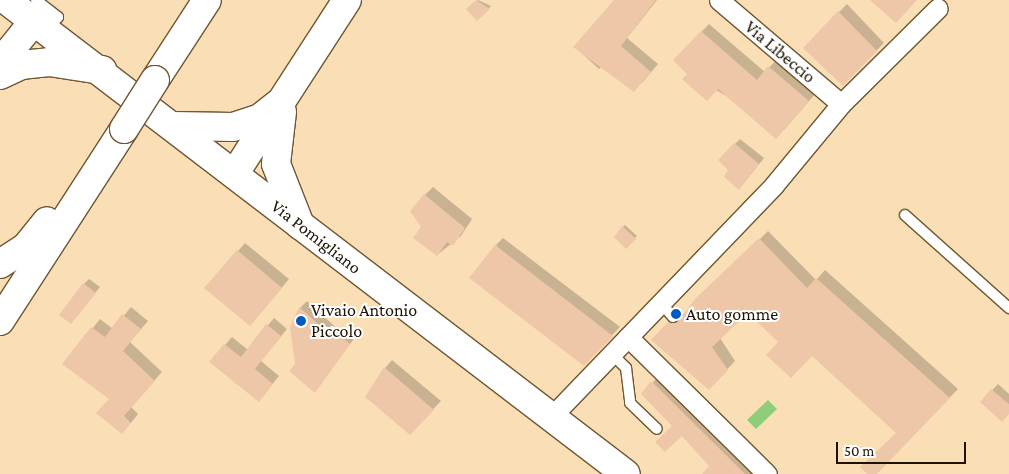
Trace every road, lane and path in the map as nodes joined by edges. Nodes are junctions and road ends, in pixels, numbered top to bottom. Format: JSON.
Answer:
{"nodes":[{"id":1,"x":6,"y":0,"type":"edge"},
{"id":2,"x":212,"y":0,"type":"edge"},
{"id":3,"x":347,"y":0,"type":"edge"},
{"id":4,"x":719,"y":0,"type":"edge"},
{"id":5,"x":938,"y":8,"type":"dead end"},
{"id":6,"x":200,"y":11,"type":"edge"},
{"id":7,"x":39,"y":17,"type":"edge"},
{"id":8,"x":0,"y":63,"type":"edge"},
{"id":9,"x":102,"y":70,"type":"junction"},
{"id":10,"x":0,"y":74,"type":"edge"},
{"id":11,"x":285,"y":98,"type":"junction"},
{"id":12,"x":841,"y":104,"type":"junction"},
{"id":13,"x":172,"y":126,"type":"junction"},
{"id":14,"x":106,"y":156,"type":"junction"},
{"id":15,"x":235,"y":173,"type":"junction"},
{"id":16,"x":904,"y":215,"type":"dead end"},
{"id":17,"x":300,"y":225,"type":"junction"},
{"id":18,"x":0,"y":264,"type":"edge"},
{"id":19,"x":1009,"y":308,"type":"edge"},
{"id":20,"x":0,"y":321,"type":"edge"},
{"id":21,"x":628,"y":337,"type":"junction"},
{"id":22,"x":612,"y":354,"type":"junction"},
{"id":23,"x":551,"y":417,"type":"junction"},
{"id":24,"x":657,"y":429,"type":"dead end"},
{"id":25,"x":626,"y":474,"type":"edge"},
{"id":26,"x":767,"y":474,"type":"edge"}],
"edges":[{"from":1,"to":7,"type":"main road","name":"Via Pomigliano"},
{"from":2,"to":6,"type":"main road"},
{"from":3,"to":11,"type":"main road"},
{"from":4,"to":12,"type":"street","name":"Via Libeccio"},
{"from":5,"to":12,"type":"street"},
{"from":6,"to":14,"type":"main road","bridge":true},
{"from":7,"to":8,"type":"main road"},
{"from":7,"to":9,"type":"main road","name":"Via Pomigliano"},
{"from":9,"to":10,"type":"main road"},
{"from":9,"to":13,"type":"main road","name":"Via Pomigliano"},
{"from":11,"to":13,"type":"main road"},
{"from":11,"to":15,"type":"main road"},
{"from":11,"to":17,"type":"main road"},
{"from":12,"to":21,"type":"street"},
{"from":13,"to":15,"type":"main road","name":"Via Pomigliano"},
{"from":14,"to":18,"type":"main road"},
{"from":14,"to":20,"type":"main road"},
{"from":15,"to":17,"type":"main road","name":"Via Pomigliano"},
{"from":16,"to":19,"type":"lane"},
{"from":17,"to":23,"type":"main road","name":"Via Pomigliano"},
{"from":21,"to":22,"type":"street"},
{"from":21,"to":26,"type":"street"},
{"from":22,"to":23,"type":"street"},
{"from":22,"to":24,"type":"lane"},
{"from":23,"to":25,"type":"main road","name":"Via Pomigliano"}]}
